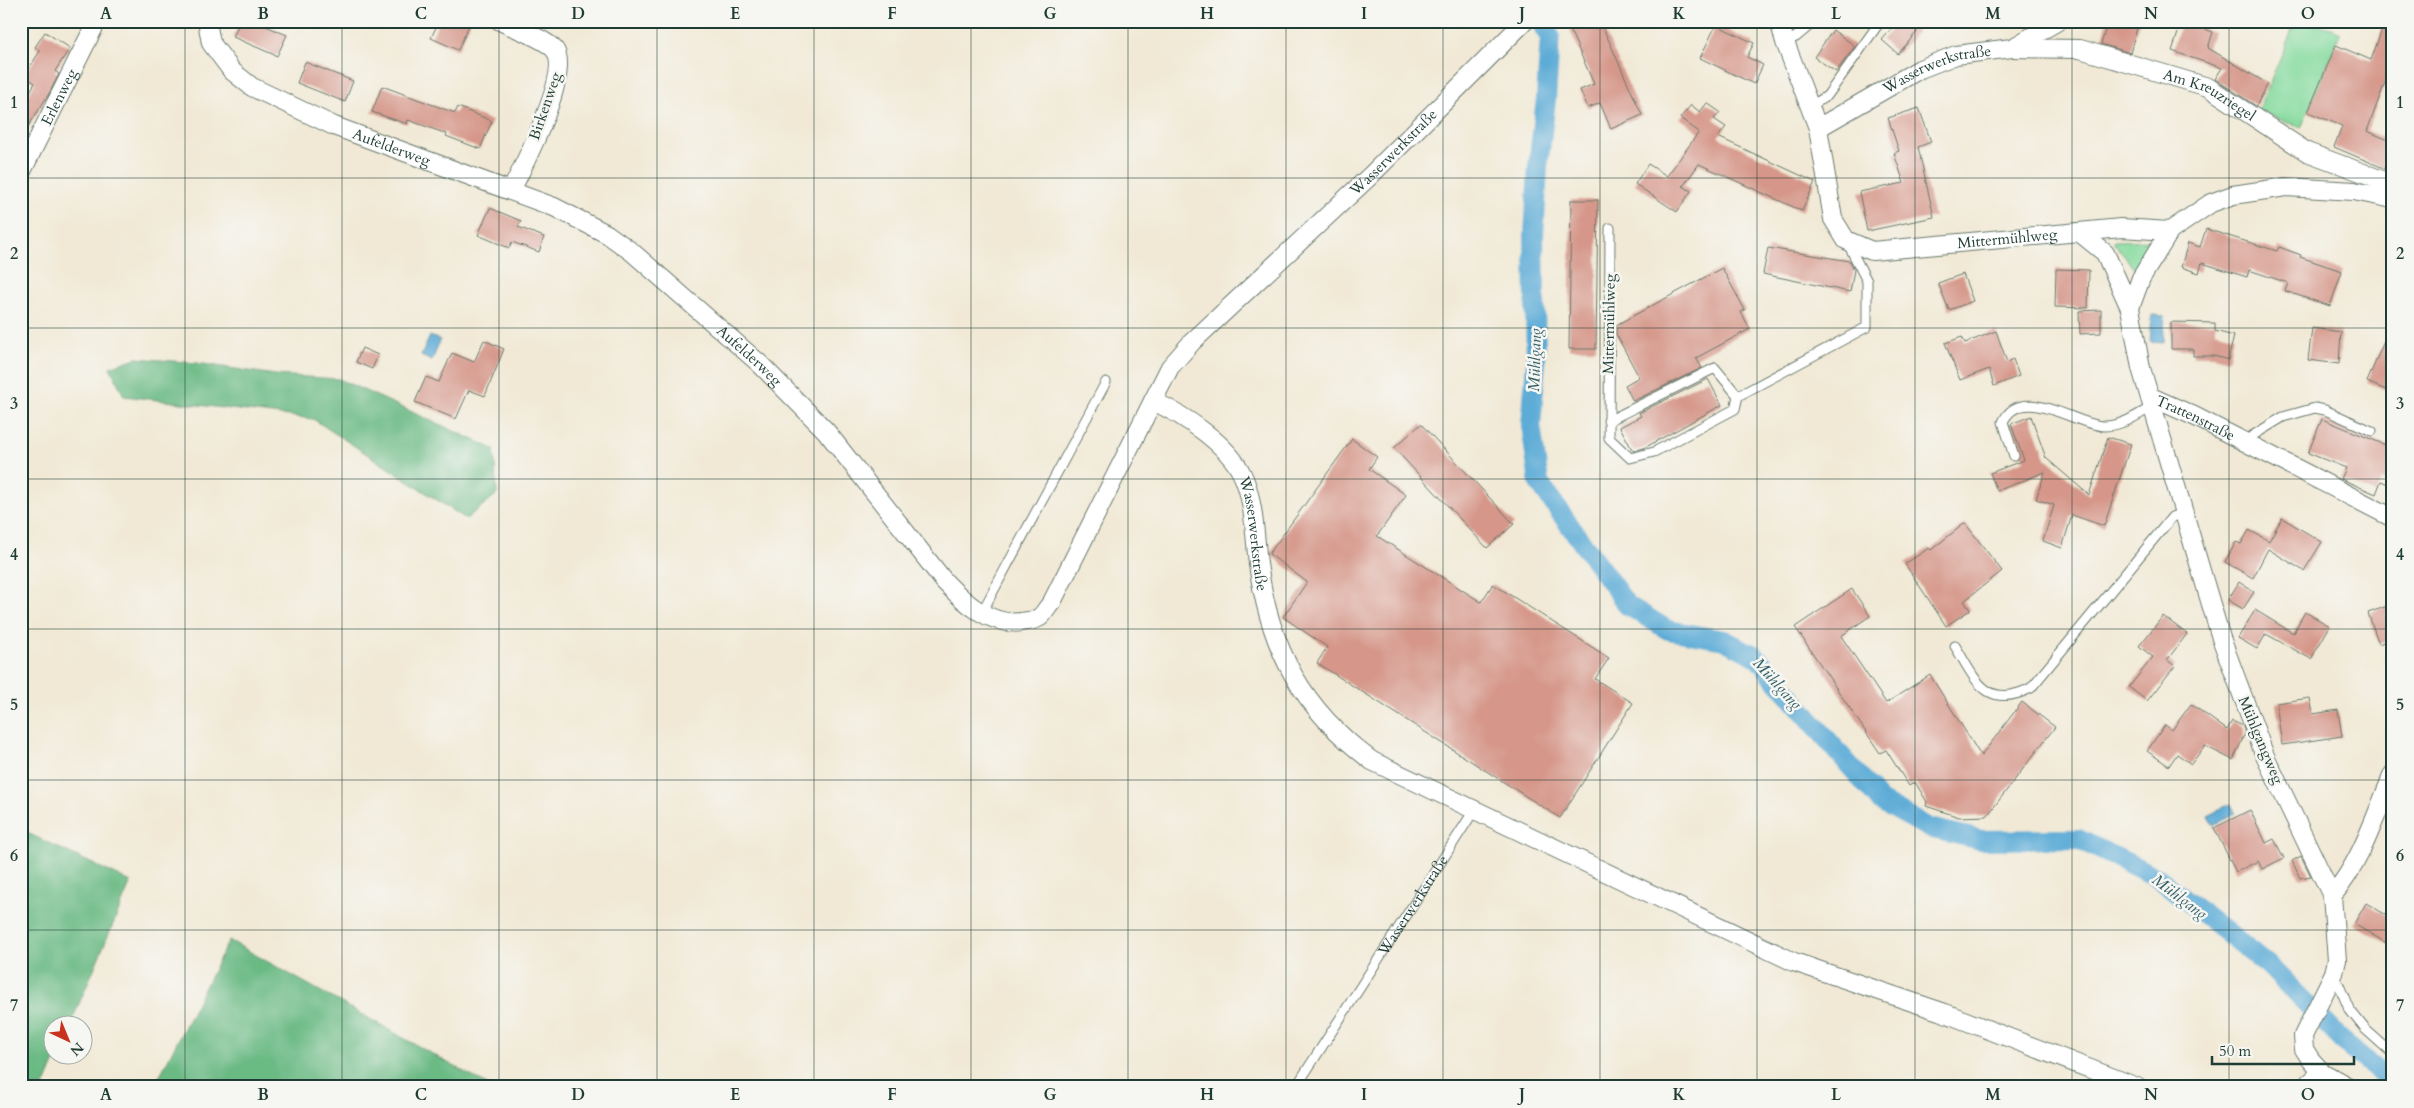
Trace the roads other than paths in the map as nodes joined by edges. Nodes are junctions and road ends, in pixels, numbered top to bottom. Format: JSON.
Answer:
{"nodes":[{"id":1,"x":98,"y":21,"type":"edge"},
{"id":2,"x":207,"y":21,"type":"edge"},
{"id":3,"x":500,"y":21,"type":"edge"},
{"id":4,"x":1779,"y":21,"type":"edge"},
{"id":5,"x":1816,"y":21,"type":"edge"},
{"id":6,"x":2058,"y":21,"type":"edge"},
{"id":7,"x":1523,"y":23,"type":"edge"},
{"id":8,"x":1877,"y":26,"type":"dead end"},
{"id":9,"x":1785,"y":42,"type":"junction"},
{"id":10,"x":2012,"y":48,"type":"junction"},
{"id":11,"x":1809,"y":107,"type":"junction"},
{"id":12,"x":1818,"y":128,"type":"junction"},
{"id":13,"x":21,"y":173,"type":"edge"},
{"id":14,"x":2393,"y":184,"type":"edge"},
{"id":15,"x":511,"y":192,"type":"junction"},
{"id":16,"x":2393,"y":199,"type":"edge"},
{"id":17,"x":1610,"y":228,"type":"dead end"},
{"id":18,"x":2170,"y":231,"type":"junction"},
{"id":19,"x":2078,"y":232,"type":"junction"},
{"id":20,"x":1846,"y":240,"type":"junction"},
{"id":21,"x":2130,"y":308,"type":"junction"},
{"id":22,"x":1106,"y":382,"type":"dead end"},
{"id":23,"x":1738,"y":396,"type":"junction"},
{"id":24,"x":1152,"y":401,"type":"junction"},
{"id":25,"x":2152,"y":401,"type":"junction"},
{"id":26,"x":1608,"y":421,"type":"junction"},
{"id":27,"x":2372,"y":431,"type":"dead end"},
{"id":28,"x":2249,"y":444,"type":"junction"},
{"id":29,"x":2014,"y":456,"type":"dead end"},
{"id":30,"x":2183,"y":513,"type":"junction"},
{"id":31,"x":2393,"y":518,"type":"edge"},
{"id":32,"x":982,"y":612,"type":"junction"},
{"id":33,"x":1956,"y":646,"type":"dead end"},
{"id":34,"x":2393,"y":774,"type":"edge"},
{"id":35,"x":1475,"y":809,"type":"junction"},
{"id":36,"x":2332,"y":896,"type":"junction"},
{"id":37,"x":2334,"y":973,"type":"junction"},
{"id":38,"x":2393,"y":1054,"type":"edge"},
{"id":39,"x":2322,"y":1072,"type":"junction"},
{"id":40,"x":1296,"y":1087,"type":"edge"},
{"id":41,"x":2137,"y":1087,"type":"edge"},
{"id":42,"x":2305,"y":1087,"type":"edge"},
{"id":43,"x":2349,"y":1087,"type":"edge"}],
"edges":[{"from":1,"to":13,"type":"street","name":"Erlenweg"},
{"from":2,"to":15,"type":"street","name":"Aufelderweg"},
{"from":3,"to":15,"type":"street","name":"Birkenweg"},
{"from":4,"to":9,"type":"street","name":"Mittermühlweg"},
{"from":5,"to":9,"type":"lane"},
{"from":6,"to":10,"type":"street","name":"Wasserwerkstraße"},
{"from":7,"to":24,"type":"street","name":"Wasserwerkstraße"},
{"from":8,"to":11,"type":"lane"},
{"from":9,"to":11,"type":"street","name":"Mittermühlweg"},
{"from":10,"to":12,"type":"street","name":"Wasserwerkstraße"},
{"from":10,"to":14,"type":"street","name":"Am Kreuzriegel"},
{"from":11,"to":12,"type":"street","name":"Mittermühlweg"},
{"from":12,"to":20,"type":"street","name":"Mittermühlweg"},
{"from":15,"to":32,"type":"street","name":"Aufelderweg"},
{"from":16,"to":18,"type":"street"},
{"from":17,"to":26,"type":"lane","name":"Mittermühlweg"},
{"from":18,"to":19,"type":"street"},
{"from":18,"to":21,"type":"street"},
{"from":19,"to":20,"type":"street","name":"Mittermühlweg"},
{"from":19,"to":21,"type":"street","name":"Mittermühlweg"},
{"from":20,"to":23,"type":"lane","name":"Mittermühlweg"},
{"from":21,"to":25,"type":"street","name":"Trattenstraße"},
{"from":22,"to":32,"type":"lane"},
{"from":23,"to":26,"type":"lane"},
{"from":23,"to":26,"type":"lane","name":"Mittermühlweg"},
{"from":24,"to":32,"type":"street","name":"Aufelderweg"},
{"from":24,"to":35,"type":"street","name":"Wasserwerkstraße"},
{"from":25,"to":28,"type":"street","name":"Trattenstraße"},
{"from":25,"to":29,"type":"lane"},
{"from":25,"to":30,"type":"street","name":"Mühlgangweg"},
{"from":27,"to":28,"type":"lane"},
{"from":28,"to":31,"type":"street","name":"Trattenstraße"},
{"from":30,"to":33,"type":"lane"},
{"from":30,"to":36,"type":"street","name":"Mühlgangweg"},
{"from":34,"to":36,"type":"street"},
{"from":35,"to":40,"type":"lane","name":"Wasserwerkstraße"},
{"from":35,"to":41,"type":"street"},
{"from":36,"to":37,"type":"street","name":"Mühlgangweg"},
{"from":37,"to":38,"type":"lane"},
{"from":37,"to":39,"type":"street","name":"Mühlgangweg"},
{"from":39,"to":42,"type":"street"},
{"from":39,"to":43,"type":"street"}]}
